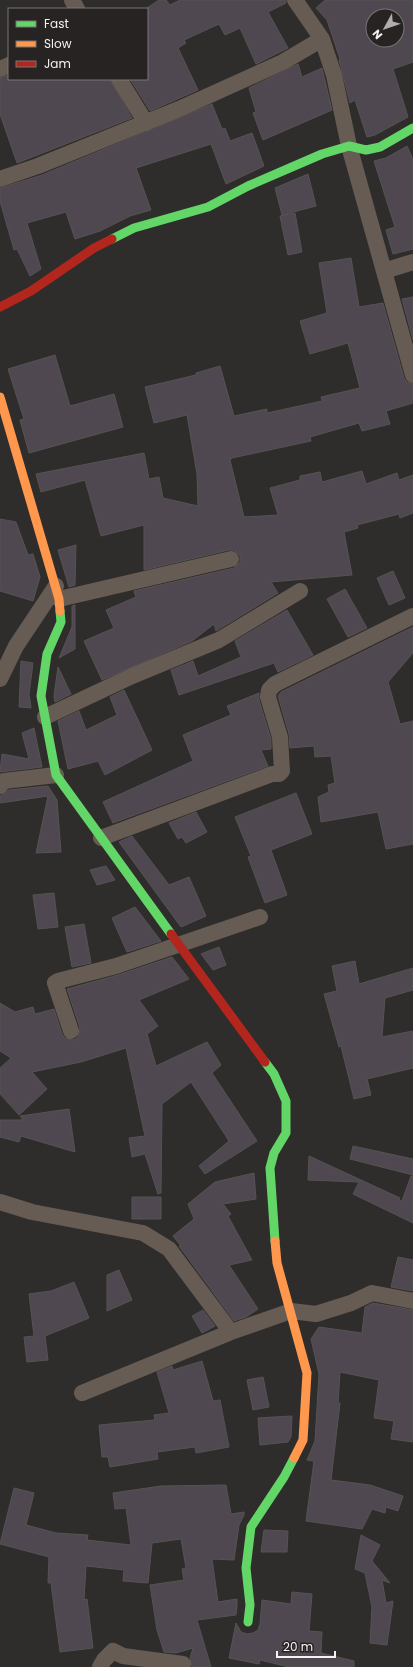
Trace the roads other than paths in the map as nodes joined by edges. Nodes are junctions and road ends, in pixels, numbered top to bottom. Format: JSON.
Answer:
{"nodes":[{"id":1,"x":295,"y":0,"type":"edge"},
{"id":2,"x":322,"y":39,"type":"junction"},
{"id":3,"x":120,"y":80,"type":"edge"},
{"id":4,"x":146,"y":123,"type":"junction"},
{"id":5,"x":413,"y":128,"type":"edge"},
{"id":6,"x":349,"y":146,"type":"junction"},
{"id":7,"x":0,"y":178,"type":"edge"},
{"id":8,"x":413,"y":262,"type":"edge"},
{"id":9,"x":384,"y":271,"type":"junction"},
{"id":10,"x":0,"y":307,"type":"edge"},
{"id":11,"x":413,"y":375,"type":"edge"},
{"id":12,"x":0,"y":397,"type":"edge"},
{"id":13,"x":231,"y":559,"type":"dead end"},
{"id":14,"x":300,"y":591,"type":"dead end"},
{"id":15,"x":58,"y":592,"type":"junction"},
{"id":16,"x":413,"y":616,"type":"edge"},
{"id":17,"x":0,"y":679,"type":"edge"},
{"id":18,"x":45,"y":717,"type":"junction"},
{"id":19,"x":56,"y":775,"type":"junction"},
{"id":20,"x":0,"y":786,"type":"edge"},
{"id":21,"x":101,"y":838,"type":"junction"},
{"id":22,"x":260,"y":916,"type":"dead end"},
{"id":23,"x":179,"y":943,"type":"junction"},
{"id":24,"x":71,"y":1031,"type":"dead end"},
{"id":25,"x":0,"y":1202,"type":"edge"},
{"id":26,"x":413,"y":1301,"type":"edge"},
{"id":27,"x":291,"y":1311,"type":"junction"},
{"id":28,"x":231,"y":1332,"type":"junction"},
{"id":29,"x":82,"y":1393,"type":"dead end"},
{"id":30,"x":248,"y":1622,"type":"dead end"},
{"id":31,"x":100,"y":1667,"type":"edge"},
{"id":32,"x":182,"y":1667,"type":"edge"}],
"edges":[{"from":1,"to":2,"type":"street"},
{"from":2,"to":4,"type":"street"},
{"from":2,"to":6,"type":"street"},
{"from":3,"to":4,"type":"street"},
{"from":4,"to":7,"type":"street"},
{"from":5,"to":6,"type":"street"},
{"from":6,"to":9,"type":"street"},
{"from":6,"to":10,"type":"street"},
{"from":8,"to":9,"type":"street"},
{"from":9,"to":11,"type":"street"},
{"from":12,"to":15,"type":"street"},
{"from":13,"to":15,"type":"street"},
{"from":14,"to":18,"type":"street"},
{"from":15,"to":17,"type":"street"},
{"from":15,"to":18,"type":"street"},
{"from":16,"to":21,"type":"street"},
{"from":18,"to":19,"type":"street"},
{"from":19,"to":20,"type":"street"},
{"from":19,"to":21,"type":"street"},
{"from":21,"to":23,"type":"street"},
{"from":22,"to":23,"type":"street"},
{"from":23,"to":24,"type":"street"},
{"from":23,"to":27,"type":"street"},
{"from":25,"to":28,"type":"street"},
{"from":26,"to":27,"type":"street"},
{"from":27,"to":28,"type":"street"},
{"from":27,"to":30,"type":"street"},
{"from":28,"to":29,"type":"street"},
{"from":31,"to":32,"type":"street"}]}
